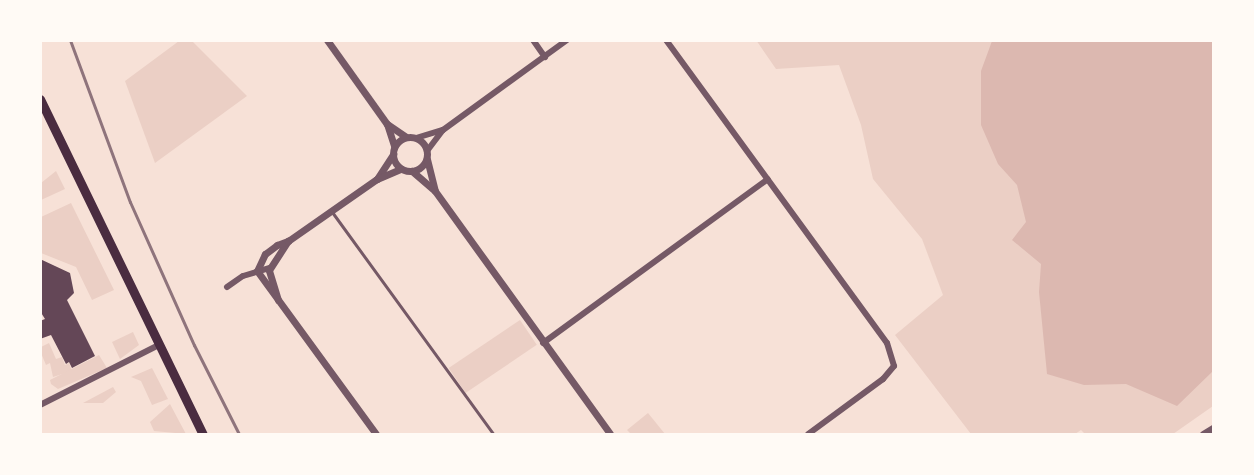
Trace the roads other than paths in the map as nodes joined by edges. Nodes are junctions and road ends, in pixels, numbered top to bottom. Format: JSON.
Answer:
{"nodes":[{"id":1,"x":327,"y":40,"type":"edge"},
{"id":2,"x":533,"y":40,"type":"edge"},
{"id":3,"x":567,"y":40,"type":"edge"},
{"id":4,"x":666,"y":40,"type":"edge"},
{"id":5,"x":545,"y":57,"type":"junction"},
{"id":6,"x":40,"y":99,"type":"edge"},
{"id":7,"x":387,"y":124,"type":"junction"},
{"id":8,"x":443,"y":130,"type":"junction"},
{"id":9,"x":406,"y":137,"type":"junction"},
{"id":10,"x":416,"y":138,"type":"junction"},
{"id":11,"x":394,"y":151,"type":"junction"},
{"id":12,"x":427,"y":151,"type":"junction"},
{"id":13,"x":427,"y":159,"type":"junction"},
{"id":14,"x":401,"y":169,"type":"junction"},
{"id":15,"x":412,"y":171,"type":"junction"},
{"id":16,"x":377,"y":179,"type":"junction"},
{"id":17,"x":768,"y":179,"type":"junction"},
{"id":18,"x":435,"y":191,"type":"junction"},
{"id":19,"x":332,"y":212,"type":"junction"},
{"id":20,"x":288,"y":241,"type":"junction"},
{"id":21,"x":270,"y":268,"type":"junction"},
{"id":22,"x":257,"y":271,"type":"junction"},
{"id":23,"x":227,"y":287,"type":"dead end"},
{"id":24,"x":278,"y":300,"type":"junction"},
{"id":25,"x":543,"y":343,"type":"junction"},
{"id":26,"x":159,"y":345,"type":"junction"},
{"id":27,"x":40,"y":405,"type":"edge"},
{"id":28,"x":1214,"y":427,"type":"edge"},
{"id":29,"x":203,"y":435,"type":"edge"},
{"id":30,"x":376,"y":435,"type":"edge"},
{"id":31,"x":493,"y":435,"type":"edge"},
{"id":32,"x":610,"y":435,"type":"edge"},
{"id":33,"x":808,"y":435,"type":"edge"},
{"id":34,"x":1203,"y":435,"type":"edge"}],
"edges":[{"from":1,"to":7,"type":"street"},
{"from":2,"to":5,"type":"street"},
{"from":3,"to":5,"type":"street"},
{"from":4,"to":17,"type":"street"},
{"from":5,"to":8,"type":"street"},
{"from":6,"to":26,"type":"highway"},
{"from":7,"to":9,"type":"street"},
{"from":7,"to":11,"type":"street"},
{"from":8,"to":10,"type":"street"},
{"from":8,"to":12,"type":"street"},
{"from":9,"to":10,"type":"street"},
{"from":9,"to":11,"type":"street"},
{"from":10,"to":12,"type":"street"},
{"from":11,"to":14,"type":"street"},
{"from":11,"to":16,"type":"street"},
{"from":12,"to":13,"type":"street"},
{"from":13,"to":15,"type":"street"},
{"from":13,"to":18,"type":"street"},
{"from":14,"to":15,"type":"street"},
{"from":14,"to":16,"type":"street"},
{"from":15,"to":18,"type":"street"},
{"from":16,"to":19,"type":"street"},
{"from":17,"to":25,"type":"street"},
{"from":17,"to":33,"type":"street"},
{"from":18,"to":25,"type":"street"},
{"from":19,"to":20,"type":"street"},
{"from":19,"to":31,"type":"lane"},
{"from":20,"to":21,"type":"street"},
{"from":20,"to":22,"type":"street"},
{"from":21,"to":22,"type":"street"},
{"from":21,"to":24,"type":"street"},
{"from":22,"to":23,"type":"street"},
{"from":22,"to":24,"type":"street"},
{"from":24,"to":30,"type":"street"},
{"from":25,"to":32,"type":"street"},
{"from":26,"to":27,"type":"street"},
{"from":26,"to":29,"type":"highway"},
{"from":28,"to":34,"type":"street"}]}
